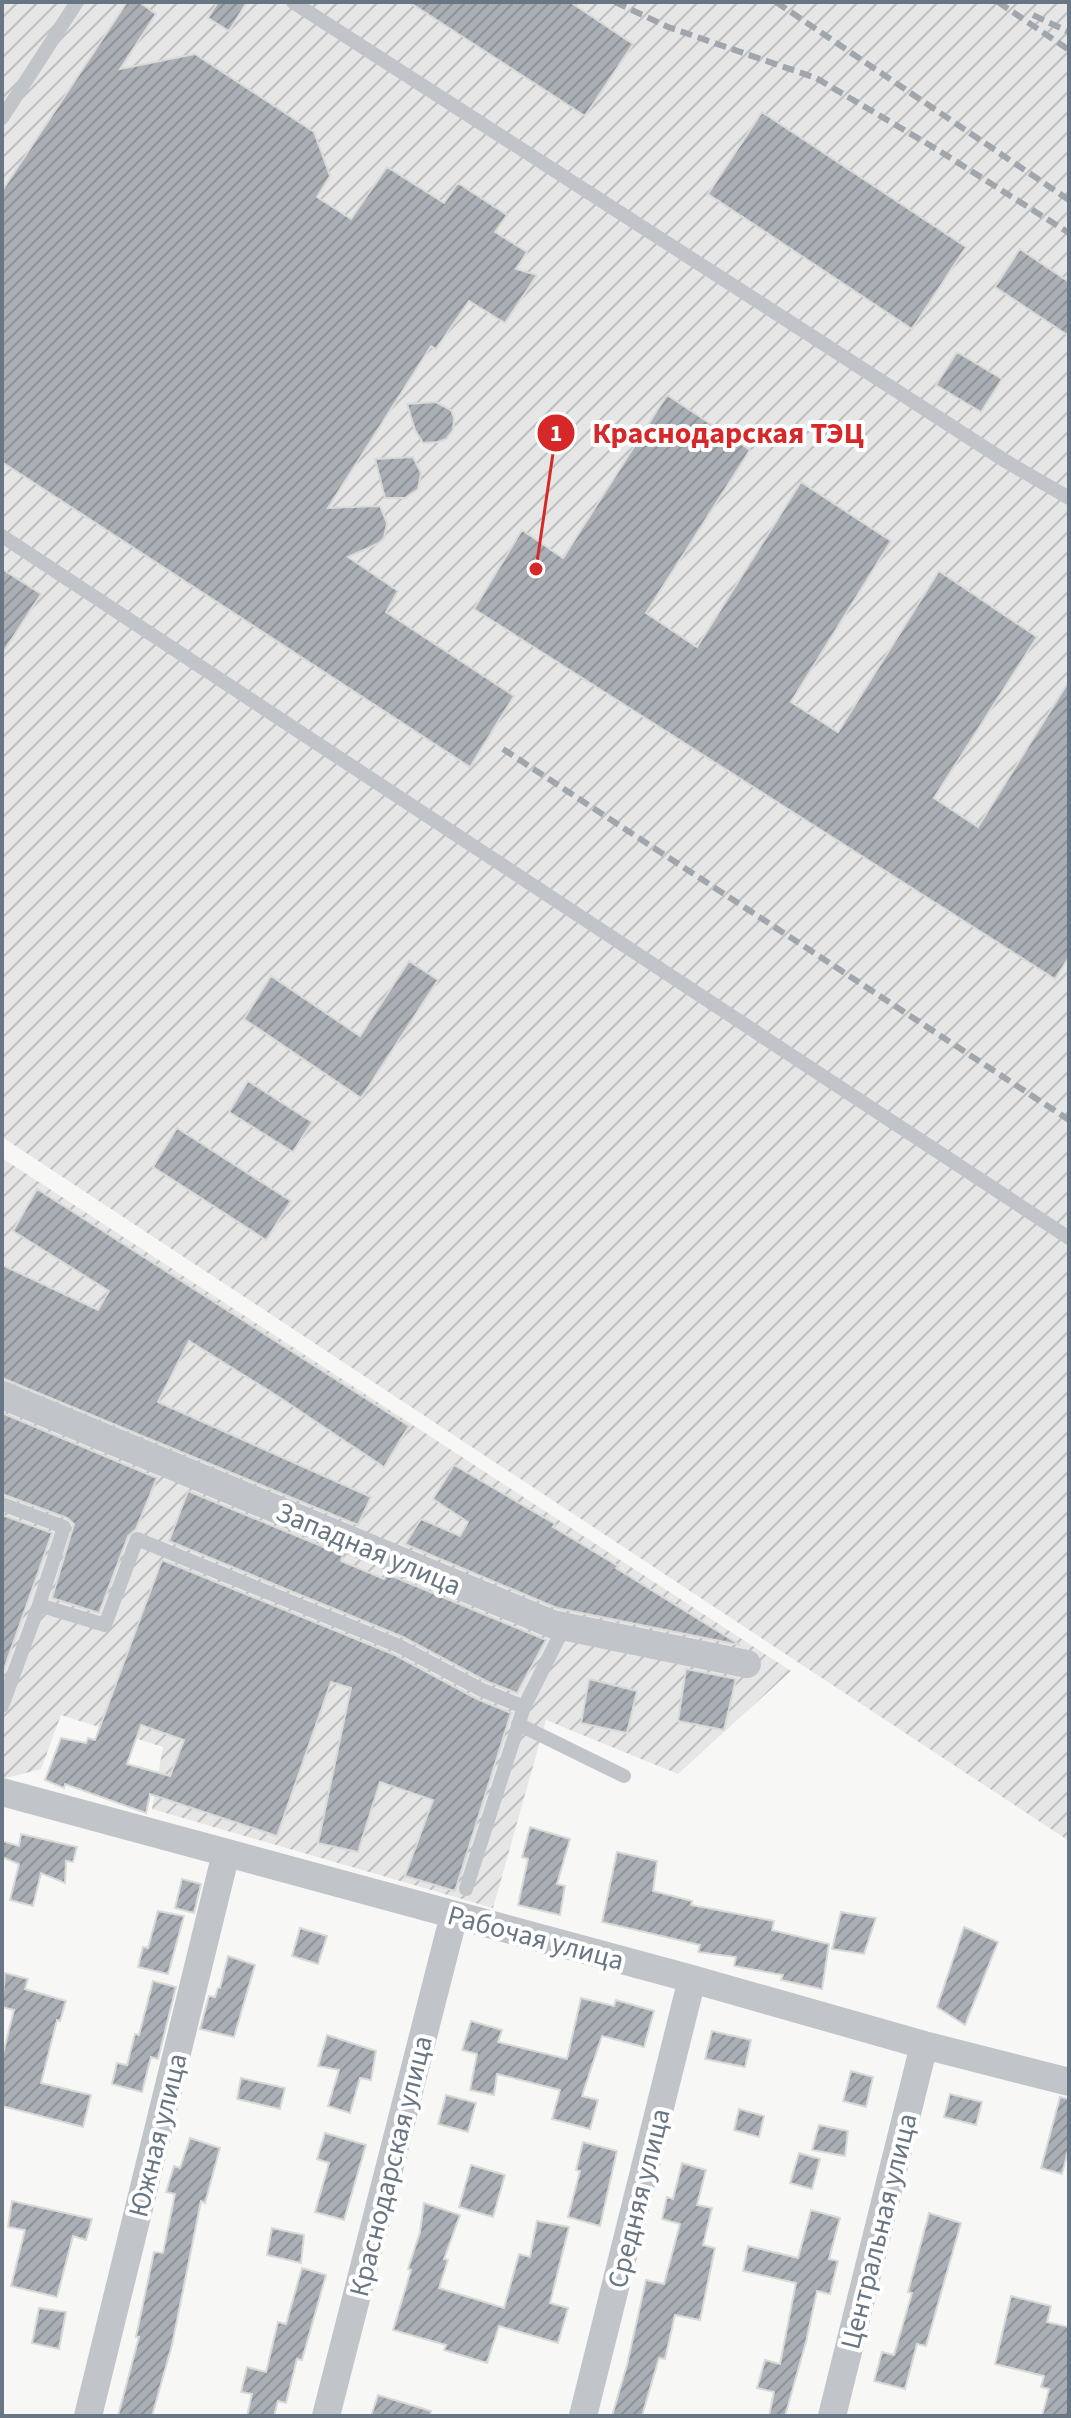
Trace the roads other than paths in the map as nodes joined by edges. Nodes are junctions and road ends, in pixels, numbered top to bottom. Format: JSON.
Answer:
{"nodes":[{"id":1,"x":77,"y":2,"type":"edge"},
{"id":2,"x":293,"y":2,"type":"edge"},
{"id":3,"x":2,"y":118,"type":"edge"},
{"id":4,"x":1069,"y":498,"type":"edge"},
{"id":5,"x":2,"y":536,"type":"edge"},
{"id":6,"x":1069,"y":1238,"type":"edge"},
{"id":7,"x":2,"y":1395,"type":"edge"},
{"id":8,"x":2,"y":1504,"type":"edge"},
{"id":9,"x":39,"y":1605,"type":"junction"},
{"id":10,"x":564,"y":1627,"type":"junction"},
{"id":11,"x":747,"y":1664,"type":"dead end"},
{"id":12,"x":2,"y":1706,"type":"edge"},
{"id":13,"x":524,"y":1707,"type":"junction"},
{"id":14,"x":518,"y":1724,"type":"junction"},
{"id":15,"x":624,"y":1776,"type":"dead end"},
{"id":16,"x":3,"y":1795,"type":"edge"},
{"id":17,"x":226,"y":1853,"type":"junction"},
{"id":18,"x":466,"y":1889,"type":"dead end"},
{"id":19,"x":454,"y":1915,"type":"junction"},
{"id":20,"x":692,"y":1979,"type":"junction"},
{"id":21,"x":924,"y":2045,"type":"junction"},
{"id":22,"x":1069,"y":2082,"type":"edge"},
{"id":23,"x":88,"y":2416,"type":"edge"},
{"id":24,"x":326,"y":2416,"type":"edge"},
{"id":25,"x":583,"y":2416,"type":"edge"},
{"id":26,"x":832,"y":2416,"type":"edge"}],
"edges":[{"from":1,"to":3,"type":"lane"},
{"from":2,"to":4,"type":"lane"},
{"from":5,"to":6,"type":"lane"},
{"from":7,"to":10,"type":"street","name":"Западная улица"},
{"from":8,"to":9,"type":"lane"},
{"from":9,"to":12,"type":"lane"},
{"from":9,"to":13,"type":"lane"},
{"from":10,"to":11,"type":"street","name":"Западная улица"},
{"from":10,"to":13,"type":"lane"},
{"from":13,"to":14,"type":"lane"},
{"from":14,"to":15,"type":"lane"},
{"from":14,"to":18,"type":"lane"},
{"from":16,"to":17,"type":"street","name":"Рабочая улица"},
{"from":17,"to":19,"type":"street","name":"Рабочая улица"},
{"from":17,"to":23,"type":"street","name":"Южная улица"},
{"from":19,"to":20,"type":"street","name":"Рабочая улица"},
{"from":19,"to":24,"type":"street","name":"Краснодарская улица"},
{"from":20,"to":21,"type":"street","name":"Рабочая улица"},
{"from":20,"to":25,"type":"street","name":"Средняя улица"},
{"from":21,"to":22,"type":"street","name":"Рабочая улица"},
{"from":21,"to":26,"type":"street","name":"Центральная улица"}]}
